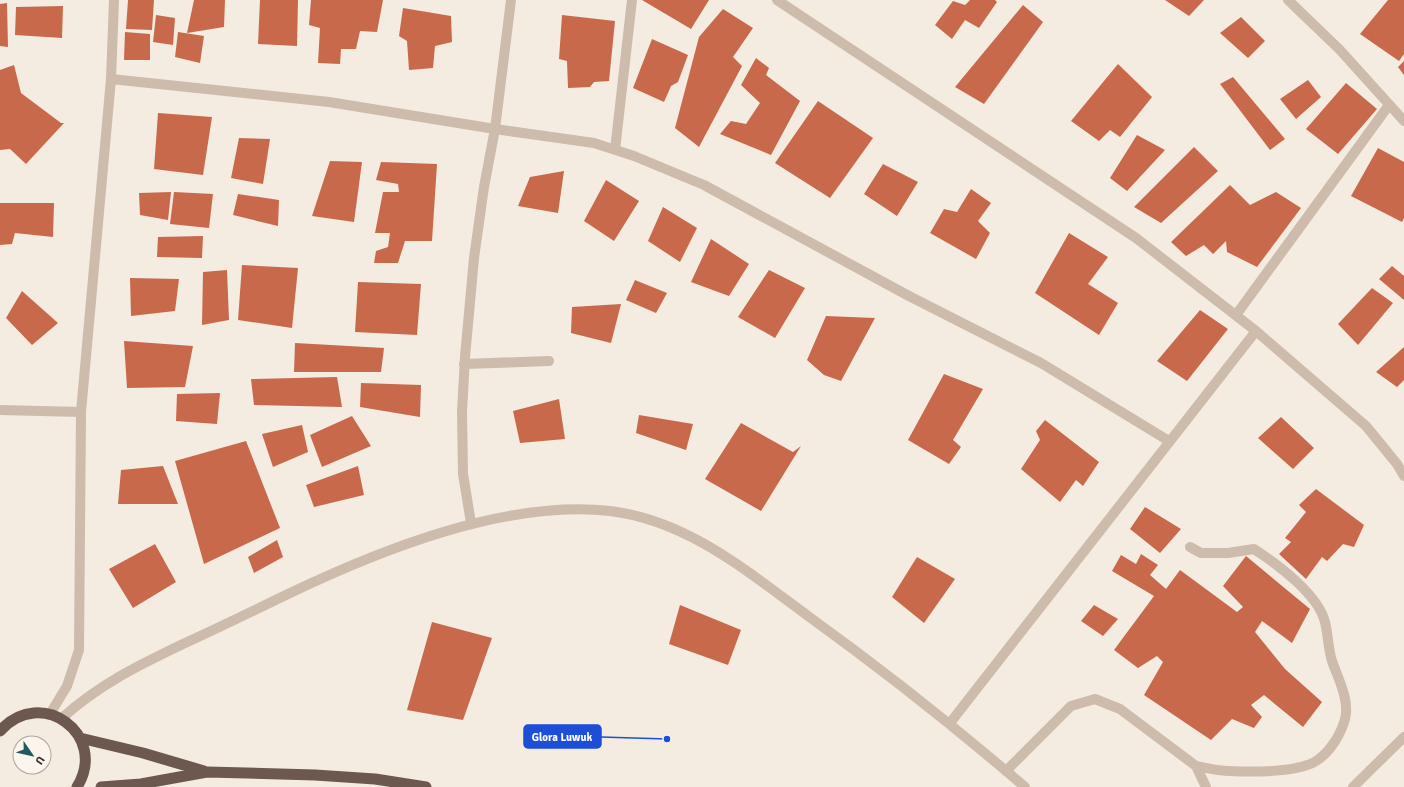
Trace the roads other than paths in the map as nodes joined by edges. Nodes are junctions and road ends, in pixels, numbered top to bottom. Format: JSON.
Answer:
{"nodes":[{"id":1,"x":114,"y":0,"type":"edge"},
{"id":2,"x":511,"y":0,"type":"edge"},
{"id":3,"x":632,"y":0,"type":"edge"},
{"id":4,"x":777,"y":0,"type":"edge"},
{"id":5,"x":1288,"y":0,"type":"edge"},
{"id":6,"x":111,"y":79,"type":"junction"},
{"id":7,"x":1389,"y":105,"type":"junction"},
{"id":8,"x":1404,"y":121,"type":"edge"},
{"id":9,"x":495,"y":130,"type":"junction"},
{"id":10,"x":615,"y":150,"type":"junction"},
{"id":11,"x":1236,"y":315,"type":"junction"},
{"id":12,"x":1256,"y":331,"type":"junction"},
{"id":13,"x":549,"y":361,"type":"dead end"},
{"id":14,"x":464,"y":364,"type":"junction"},
{"id":15,"x":0,"y":410,"type":"edge"},
{"id":16,"x":81,"y":412,"type":"junction"},
{"id":17,"x":1169,"y":441,"type":"junction"},
{"id":18,"x":1404,"y":476,"type":"edge"},
{"id":19,"x":471,"y":523,"type":"junction"},
{"id":20,"x":1190,"y":547,"type":"dead end"},
{"id":21,"x":50,"y":714,"type":"junction"},
{"id":22,"x":62,"y":719,"type":"junction"},
{"id":23,"x":950,"y":723,"type":"junction"},
{"id":24,"x":2,"y":726,"type":"edge"},
{"id":25,"x":1404,"y":737,"type":"edge"},
{"id":26,"x":80,"y":738,"type":"junction"},
{"id":27,"x":1196,"y":766,"type":"junction"},
{"id":28,"x":1006,"y":771,"type":"junction"},
{"id":29,"x":207,"y":772,"type":"junction"},
{"id":30,"x":77,"y":787,"type":"edge"},
{"id":31,"x":101,"y":787,"type":"edge"},
{"id":32,"x":426,"y":787,"type":"edge"},
{"id":33,"x":1025,"y":787,"type":"edge"},
{"id":34,"x":1206,"y":787,"type":"edge"},
{"id":35,"x":1353,"y":787,"type":"edge"}],
"edges":[{"from":1,"to":6,"type":"street"},
{"from":2,"to":9,"type":"street"},
{"from":3,"to":10,"type":"street"},
{"from":4,"to":11,"type":"street"},
{"from":5,"to":7,"type":"street"},
{"from":6,"to":9,"type":"street"},
{"from":6,"to":16,"type":"street"},
{"from":7,"to":8,"type":"street"},
{"from":7,"to":11,"type":"street"},
{"from":9,"to":10,"type":"street"},
{"from":9,"to":14,"type":"street"},
{"from":10,"to":17,"type":"street"},
{"from":11,"to":12,"type":"street"},
{"from":12,"to":17,"type":"street"},
{"from":12,"to":18,"type":"street"},
{"from":13,"to":14,"type":"street"},
{"from":14,"to":19,"type":"street"},
{"from":15,"to":16,"type":"street"},
{"from":16,"to":21,"type":"street"},
{"from":17,"to":23,"type":"street"},
{"from":19,"to":22,"type":"street"},
{"from":19,"to":23,"type":"street"},
{"from":20,"to":27,"type":"street"},
{"from":21,"to":22,"type":"highway"},
{"from":21,"to":24,"type":"highway"},
{"from":22,"to":26,"type":"highway"},
{"from":23,"to":28,"type":"street"},
{"from":25,"to":35,"type":"street"},
{"from":26,"to":29,"type":"highway"},
{"from":26,"to":30,"type":"highway"},
{"from":27,"to":28,"type":"street"},
{"from":27,"to":34,"type":"street"},
{"from":28,"to":33,"type":"street"},
{"from":29,"to":31,"type":"highway"},
{"from":29,"to":32,"type":"highway"}]}
